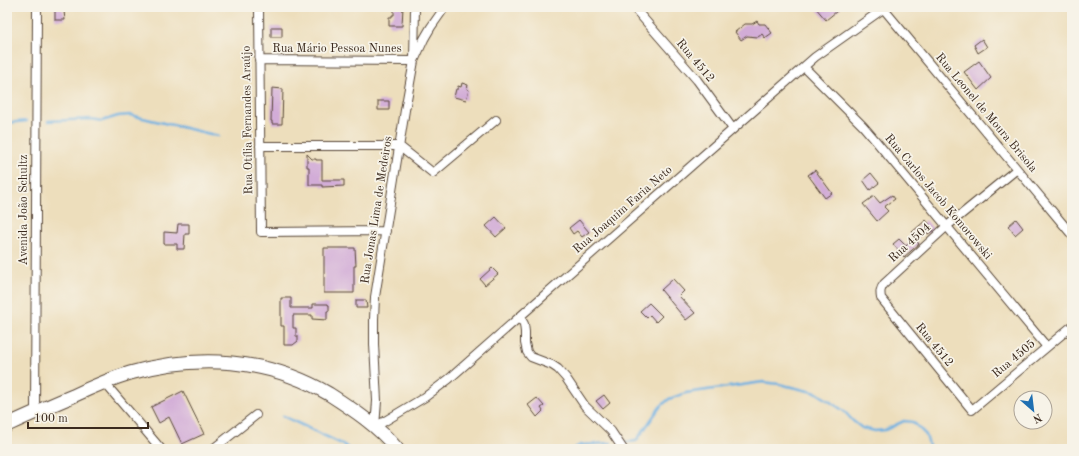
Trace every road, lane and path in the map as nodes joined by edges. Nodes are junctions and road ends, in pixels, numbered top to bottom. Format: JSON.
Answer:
{"nodes":[{"id":1,"x":37,"y":7,"type":"edge"},
{"id":2,"x":258,"y":7,"type":"edge"},
{"id":3,"x":415,"y":7,"type":"edge"},
{"id":4,"x":445,"y":7,"type":"edge"},
{"id":5,"x":883,"y":8,"type":"edge"},
{"id":6,"x":636,"y":10,"type":"dead end"},
{"id":7,"x":259,"y":60,"type":"junction"},
{"id":8,"x":414,"y":61,"type":"junction"},
{"id":9,"x":804,"y":66,"type":"junction"},
{"id":10,"x":496,"y":120,"type":"dead end"},
{"id":11,"x":733,"y":129,"type":"junction"},
{"id":12,"x":260,"y":146,"type":"junction"},
{"id":13,"x":399,"y":146,"type":"junction"},
{"id":14,"x":1017,"y":169,"type":"junction"},
{"id":15,"x":947,"y":226,"type":"junction"},
{"id":16,"x":386,"y":231,"type":"junction"},
{"id":17,"x":1072,"y":235,"type":"edge"},
{"id":18,"x":880,"y":293,"type":"joint"},
{"id":19,"x":520,"y":317,"type":"junction"},
{"id":20,"x":1072,"y":326,"type":"edge"},
{"id":21,"x":1047,"y":347,"type":"junction"},
{"id":22,"x":104,"y":382,"type":"junction"},
{"id":23,"x":972,"y":410,"type":"joint"},
{"id":24,"x":35,"y":412,"type":"junction"},
{"id":25,"x":256,"y":416,"type":"dead end"},
{"id":26,"x":7,"y":425,"type":"edge"},
{"id":27,"x":376,"y":426,"type":"junction"},
{"id":28,"x":161,"y":449,"type":"edge"},
{"id":29,"x":213,"y":449,"type":"edge"},
{"id":30,"x":397,"y":449,"type":"edge"},
{"id":31,"x":623,"y":449,"type":"edge"}],
"edges":[{"from":1,"to":24,"type":"street","name":"Avenida João Schultz"},
{"from":2,"to":7,"type":"street","name":"Rua Otília Fernandes Araújo"},
{"from":3,"to":8,"type":"street"},
{"from":4,"to":8,"type":"street","name":"Rua Jonas Lima de Medeiros"},
{"from":5,"to":9,"type":"street","name":"Rua Joaquim Faria Neto"},
{"from":5,"to":14,"type":"street","name":"Rua Leonel de Moura Brisola"},
{"from":6,"to":11,"type":"street","name":"Rua 4512"},
{"from":7,"to":8,"type":"street","name":"Rua Mário Pessoa Nunes"},
{"from":7,"to":12,"type":"street","name":"Rua Otília Fernandes Araújo"},
{"from":8,"to":13,"type":"street","name":"Rua Jonas Lima de Medeiros"},
{"from":9,"to":11,"type":"street","name":"Rua Joaquim Faria Neto"},
{"from":9,"to":15,"type":"street","name":"Rua Carlos Jacob Komorowski"},
{"from":10,"to":13,"type":"street"},
{"from":11,"to":19,"type":"street","name":"Rua Joaquim Faria Neto"},
{"from":12,"to":13,"type":"street"},
{"from":12,"to":16,"type":"street","name":"Rua Otília Fernandes Araújo"},
{"from":13,"to":16,"type":"street","name":"Rua Jonas Lima de Medeiros"},
{"from":14,"to":15,"type":"street","name":"Rua 4504"},
{"from":14,"to":17,"type":"street","name":"Rua Leonel de Moura Brisola"},
{"from":15,"to":18,"type":"street","name":"Rua 4504"},
{"from":15,"to":21,"type":"street","name":"Rua Carlos Jacob Komorowski"},
{"from":16,"to":27,"type":"street","name":"Rua Jonas Lima de Medeiros"},
{"from":18,"to":23,"type":"street","name":"Rua 4512"},
{"from":19,"to":27,"type":"street","name":"Rua Joaquim Faria Neto"},
{"from":19,"to":31,"type":"street"},
{"from":20,"to":21,"type":"street","name":"Rua 4505"},
{"from":21,"to":23,"type":"street","name":"Rua 4505"},
{"from":22,"to":24,"type":"main road"},
{"from":22,"to":27,"type":"main road"},
{"from":22,"to":28,"type":"street"},
{"from":24,"to":26,"type":"main road"},
{"from":25,"to":29,"type":"street"},
{"from":27,"to":30,"type":"main road"}]}
